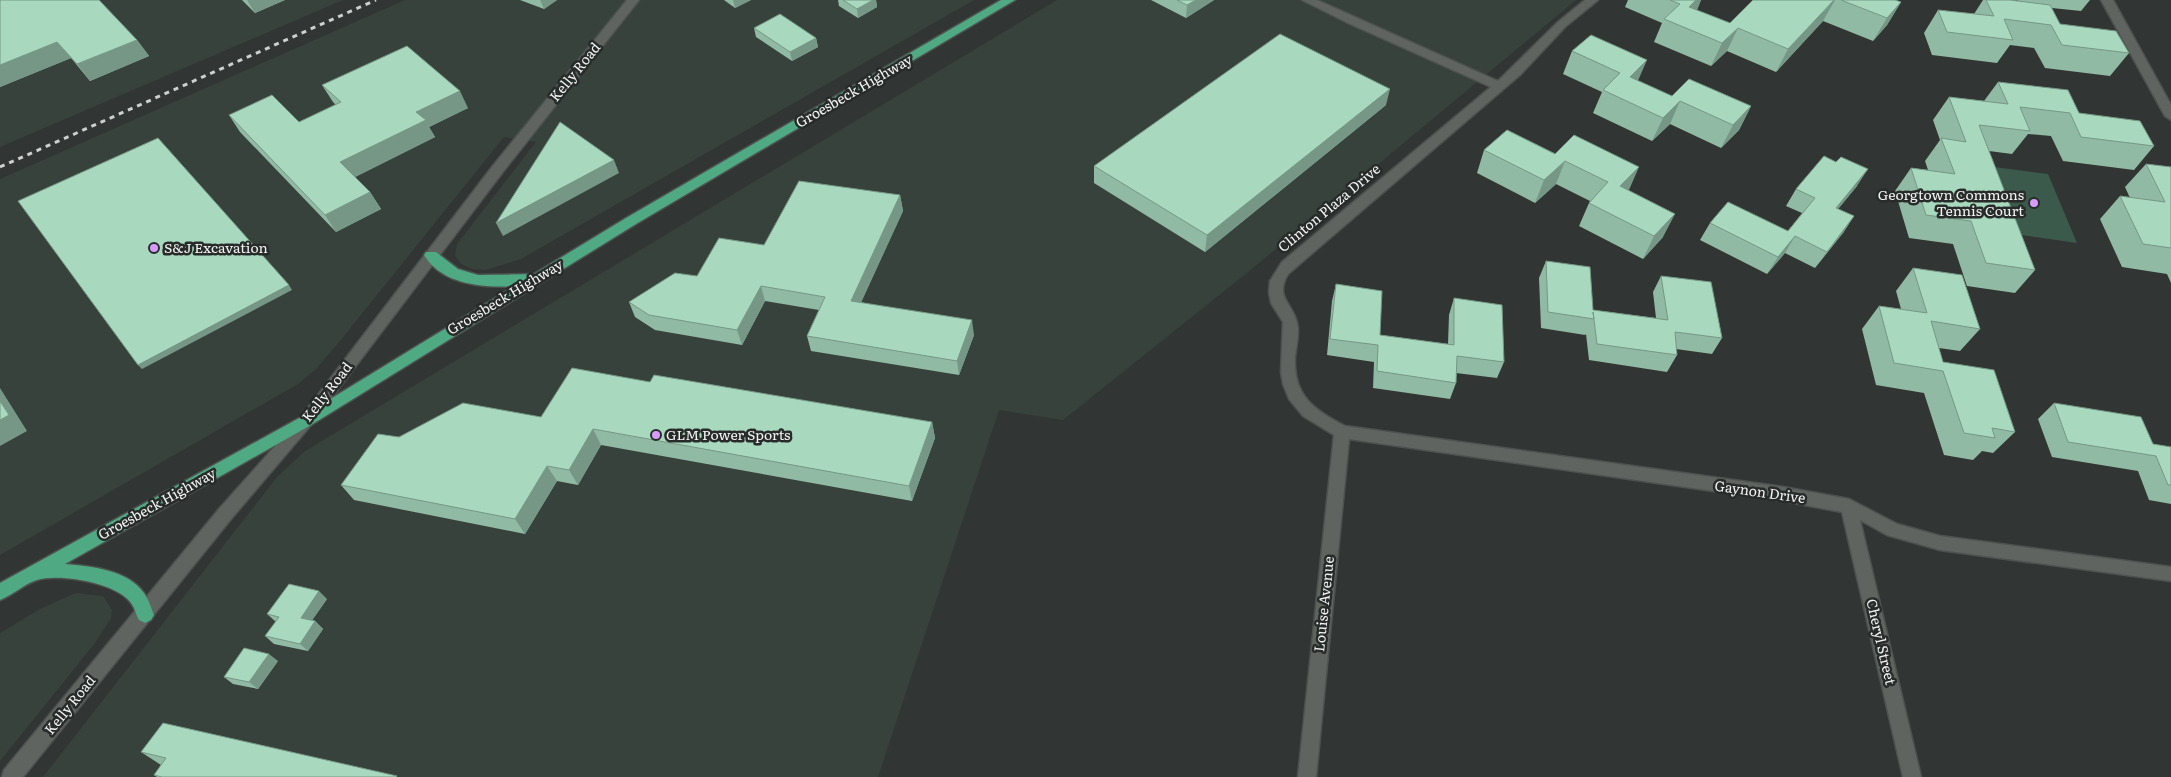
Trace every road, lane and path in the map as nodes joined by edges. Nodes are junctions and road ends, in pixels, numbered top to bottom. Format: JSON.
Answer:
{"nodes":[{"id":1,"x":632,"y":0,"type":"edge"},
{"id":2,"x":1009,"y":0,"type":"edge"},
{"id":3,"x":1308,"y":0,"type":"edge"},
{"id":4,"x":1592,"y":0,"type":"edge"},
{"id":5,"x":2107,"y":0,"type":"edge"},
{"id":6,"x":1499,"y":86,"type":"junction"},
{"id":7,"x":2171,"y":116,"type":"edge"},
{"id":8,"x":431,"y":255,"type":"junction"},
{"id":9,"x":537,"y":279,"type":"junction"},
{"id":10,"x":306,"y":420,"type":"junction"},
{"id":11,"x":1342,"y":432,"type":"junction"},
{"id":12,"x":1849,"y":506,"type":"junction"},
{"id":13,"x":35,"y":572,"type":"junction"},
{"id":14,"x":2171,"y":574,"type":"edge"},
{"id":15,"x":0,"y":592,"type":"edge"},
{"id":16,"x":145,"y":615,"type":"junction"},
{"id":17,"x":11,"y":777,"type":"edge"},
{"id":18,"x":1307,"y":777,"type":"edge"},
{"id":19,"x":1912,"y":777,"type":"edge"}],
"edges":[{"from":1,"to":8,"type":"street","name":"Kelly Road"},
{"from":2,"to":9,"type":"main road","name":"Groesbeck Highway"},
{"from":3,"to":6,"type":"street"},
{"from":4,"to":6,"type":"street","name":"Clinton Plaza Drive"},
{"from":5,"to":7,"type":"street"},
{"from":6,"to":11,"type":"street","name":"Clinton Plaza Drive"},
{"from":8,"to":9,"type":"main road"},
{"from":8,"to":10,"type":"street","name":"Kelly Road"},
{"from":9,"to":10,"type":"main road","name":"Groesbeck Highway"},
{"from":10,"to":13,"type":"main road","name":"Groesbeck Highway"},
{"from":10,"to":16,"type":"street","name":"Kelly Road"},
{"from":11,"to":12,"type":"street","name":"Gaynon Drive"},
{"from":11,"to":18,"type":"street","name":"Louise Avenue"},
{"from":12,"to":14,"type":"street","name":"Gaynon Drive"},
{"from":12,"to":19,"type":"street","name":"Cheryl Street"},
{"from":13,"to":15,"type":"main road","name":"Groesbeck Highway"},
{"from":13,"to":16,"type":"main road"},
{"from":16,"to":17,"type":"street","name":"Kelly Road"}]}
